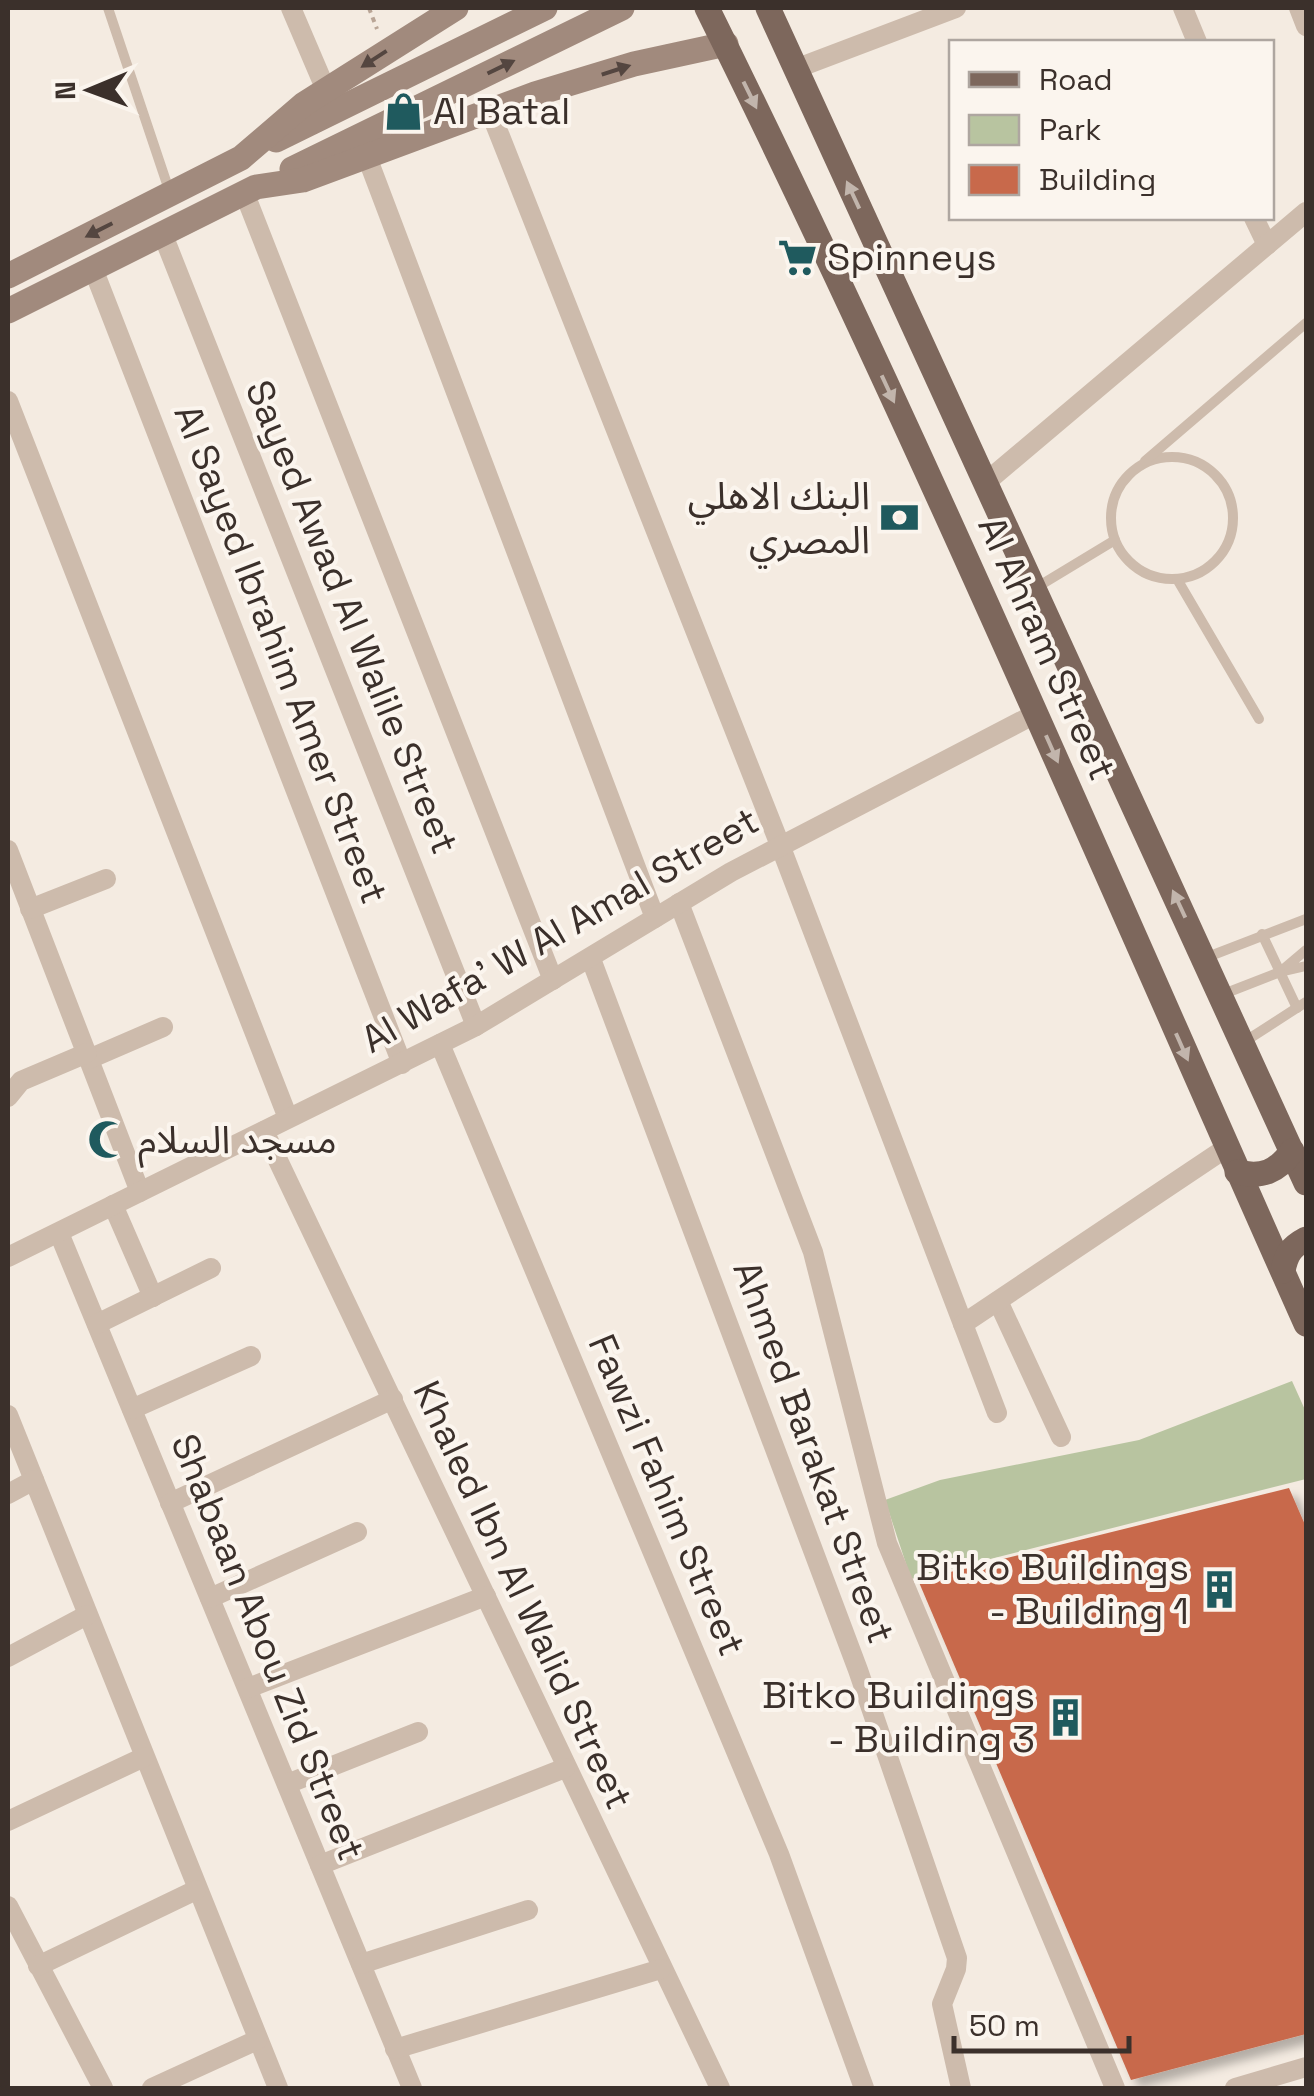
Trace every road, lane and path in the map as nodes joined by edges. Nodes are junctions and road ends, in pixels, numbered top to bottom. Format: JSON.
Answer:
{"nodes":[{"id":1,"x":108,"y":8,"type":"edge"},
{"id":2,"x":291,"y":8,"type":"edge"},
{"id":3,"x":456,"y":8,"type":"edge"},
{"id":4,"x":545,"y":8,"type":"edge"},
{"id":5,"x":622,"y":8,"type":"edge"},
{"id":6,"x":707,"y":8,"type":"edge"},
{"id":7,"x":768,"y":8,"type":"edge"},
{"id":8,"x":956,"y":8,"type":"edge"},
{"id":9,"x":1184,"y":8,"type":"edge"},
{"id":10,"x":1299,"y":8,"type":"edge"},
{"id":11,"x":1306,"y":26,"type":"edge"},
{"id":12,"x":1196,"y":40,"type":"edge"},
{"id":13,"x":726,"y":44,"type":"junction"},
{"id":14,"x":795,"y":68,"type":"junction"},
{"id":15,"x":326,"y":90,"type":"junction"},
{"id":16,"x":490,"y":111,"type":"junction"},
{"id":17,"x":368,"y":157,"type":"junction"},
{"id":18,"x":241,"y":158,"type":"junction"},
{"id":19,"x":250,"y":189,"type":"junction"},
{"id":20,"x":170,"y":194,"type":"junction"},
{"id":21,"x":1306,"y":212,"type":"edge"},
{"id":22,"x":1255,"y":220,"type":"edge"},
{"id":23,"x":163,"y":234,"type":"junction"},
{"id":24,"x":1268,"y":245,"type":"junction"},
{"id":25,"x":94,"y":271,"type":"junction"},
{"id":26,"x":8,"y":276,"type":"edge"},
{"id":27,"x":8,"y":312,"type":"edge"},
{"id":28,"x":1306,"y":323,"type":"edge"},
{"id":29,"x":8,"y":401,"type":"edge"},
{"id":30,"x":1140,"y":464,"type":"junction"},
{"id":31,"x":985,"y":482,"type":"junction"},
{"id":32,"x":1115,"y":540,"type":"junction"},
{"id":33,"x":1177,"y":579,"type":"junction"},
{"id":34,"x":1033,"y":589,"type":"junction"},
{"id":35,"x":1037,"y":713,"type":"junction"},
{"id":36,"x":1259,"y":719,"type":"dead end"},
{"id":37,"x":780,"y":845,"type":"junction"},
{"id":38,"x":8,"y":850,"type":"edge"},
{"id":39,"x":106,"y":879,"type":"dead end"},
{"id":40,"x":21,"y":903,"type":"edge"},
{"id":41,"x":679,"y":904,"type":"junction"},
{"id":42,"x":655,"y":918,"type":"junction"},
{"id":43,"x":1306,"y":918,"type":"edge"},
{"id":44,"x":1262,"y":934,"type":"junction"},
{"id":45,"x":1306,"y":950,"type":"edge"},
{"id":46,"x":1204,"y":958,"type":"junction"},
{"id":47,"x":590,"y":959,"type":"junction"},
{"id":48,"x":1306,"y":966,"type":"edge"},
{"id":49,"x":1280,"y":972,"type":"junction"},
{"id":50,"x":554,"y":980,"type":"junction"},
{"id":51,"x":1221,"y":995,"type":"junction"},
{"id":52,"x":1302,"y":1005,"type":"edge"},
{"id":53,"x":476,"y":1026,"type":"junction"},
{"id":54,"x":163,"y":1028,"type":"dead end"},
{"id":55,"x":1243,"y":1042,"type":"junction"},
{"id":56,"x":440,"y":1044,"type":"junction"},
{"id":57,"x":88,"y":1056,"type":"junction"},
{"id":58,"x":402,"y":1064,"type":"junction"},
{"id":59,"x":8,"y":1097,"type":"edge"},
{"id":60,"x":288,"y":1118,"type":"junction"},
{"id":61,"x":264,"y":1131,"type":"junction"},
{"id":62,"x":1226,"y":1148,"type":"junction"},
{"id":63,"x":1292,"y":1152,"type":"junction"},
{"id":64,"x":1237,"y":1172,"type":"junction"},
{"id":65,"x":1306,"y":1183,"type":"edge"},
{"id":66,"x":140,"y":1192,"type":"junction"},
{"id":67,"x":113,"y":1205,"type":"junction"},
{"id":68,"x":59,"y":1233,"type":"junction"},
{"id":69,"x":1306,"y":1239,"type":"edge"},
{"id":70,"x":8,"y":1257,"type":"edge"},
{"id":71,"x":211,"y":1268,"type":"dead end"},
{"id":72,"x":1282,"y":1270,"type":"junction"},
{"id":73,"x":153,"y":1297,"type":"junction"},
{"id":74,"x":998,"y":1301,"type":"junction"},
{"id":75,"x":97,"y":1324,"type":"junction"},
{"id":76,"x":963,"y":1324,"type":"junction"},
{"id":77,"x":1306,"y":1324,"type":"edge"},
{"id":78,"x":251,"y":1356,"type":"dead end"},
{"id":79,"x":393,"y":1399,"type":"junction"},
{"id":80,"x":132,"y":1409,"type":"junction"},
{"id":81,"x":997,"y":1413,"type":"dead end"},
{"id":82,"x":8,"y":1415,"type":"edge"},
{"id":83,"x":1061,"y":1438,"type":"dead end"},
{"id":84,"x":34,"y":1480,"type":"junction"},
{"id":85,"x":8,"y":1494,"type":"edge"},
{"id":86,"x":170,"y":1503,"type":"junction"},
{"id":87,"x":357,"y":1532,"type":"dead end"},
{"id":88,"x":486,"y":1596,"type":"junction"},
{"id":89,"x":210,"y":1598,"type":"junction"},
{"id":90,"x":87,"y":1615,"type":"junction"},
{"id":91,"x":8,"y":1657,"type":"edge"},
{"id":92,"x":248,"y":1688,"type":"junction"},
{"id":93,"x":418,"y":1732,"type":"dead end"},
{"id":94,"x":144,"y":1757,"type":"junction"},
{"id":95,"x":565,"y":1768,"type":"junction"},
{"id":96,"x":286,"y":1784,"type":"junction"},
{"id":97,"x":8,"y":1820,"type":"edge"},
{"id":98,"x":320,"y":1865,"type":"junction"},
{"id":99,"x":196,"y":1890,"type":"junction"},
{"id":100,"x":8,"y":1906,"type":"edge"},
{"id":101,"x":528,"y":1910,"type":"dead end"},
{"id":102,"x":361,"y":1964,"type":"junction"},
{"id":103,"x":38,"y":1966,"type":"junction"},
{"id":104,"x":661,"y":1969,"type":"junction"},
{"id":105,"x":258,"y":2040,"type":"junction"},
{"id":106,"x":396,"y":2049,"type":"junction"},
{"id":107,"x":1306,"y":2067,"type":"edge"},
{"id":108,"x":103,"y":2088,"type":"edge"},
{"id":109,"x":152,"y":2088,"type":"edge"},
{"id":110,"x":278,"y":2088,"type":"edge"},
{"id":111,"x":412,"y":2088,"type":"edge"},
{"id":112,"x":717,"y":2088,"type":"edge"},
{"id":113,"x":864,"y":2088,"type":"edge"},
{"id":114,"x":961,"y":2088,"type":"edge"},
{"id":115,"x":1115,"y":2088,"type":"edge"},
{"id":116,"x":1235,"y":2088,"type":"edge"}],
"edges":[{"from":1,"to":20,"type":"lane"},
{"from":2,"to":15,"type":"street"},
{"from":3,"to":15,"type":"main road","one_way":true},
{"from":4,"to":18,"type":"main road"},
{"from":19,"to":5,"type":"main road","one_way":true},
{"from":6,"to":13,"type":"main road","name":"Al Ahram Street"},
{"from":7,"to":14,"type":"main road","name":"Al Ahram Street"},
{"from":8,"to":14,"type":"street"},
{"from":9,"to":12,"type":"street"},
{"from":10,"to":11,"type":"street"},
{"from":16,"to":13,"type":"main road","one_way":true},
{"from":13,"to":35,"type":"main road","name":"Al Ahram Street","one_way":true},
{"from":31,"to":14,"type":"main road","name":"Al Ahram Street","one_way":true},
{"from":15,"to":18,"type":"main road"},
{"from":16,"to":17,"type":"main road"},
{"from":16,"to":37,"type":"street"},
{"from":17,"to":19,"type":"main road"},
{"from":17,"to":42,"type":"street"},
{"from":18,"to":20,"type":"main road"},
{"from":19,"to":23,"type":"main road"},
{"from":19,"to":50,"type":"street"},
{"from":20,"to":26,"type":"main road","one_way":true},
{"from":21,"to":24,"type":"street"},
{"from":22,"to":24,"type":"street"},
{"from":23,"to":25,"type":"main road"},
{"from":23,"to":53,"type":"street","name":"Sayed Awad Al Walile Street"},
{"from":24,"to":31,"type":"street"},
{"from":25,"to":27,"type":"main road"},
{"from":25,"to":58,"type":"street","name":"Al Sayed Ibrahim Amer Street"},
{"from":28,"to":30,"type":"lane"},
{"from":29,"to":60,"type":"street"},
{"from":30,"to":32,"type":"lane"},
{"from":30,"to":33,"type":"lane"},
{"from":31,"to":34,"type":"main road","name":"Al Ahram Street"},
{"from":32,"to":33,"type":"lane"},
{"from":32,"to":34,"type":"lane"},
{"from":33,"to":36,"type":"lane"},
{"from":46,"to":34,"type":"main road","name":"Al Ahram Street","one_way":true},
{"from":35,"to":37,"type":"street","name":"Al Wafa' W Al Amal Street"},
{"from":35,"to":62,"type":"main road","name":"Al Ahram Street","one_way":true},
{"from":37,"to":41,"type":"street","name":"Al Wafa' W Al Amal Street"},
{"from":37,"to":76,"type":"street"},
{"from":38,"to":40,"type":"street"},
{"from":39,"to":40,"type":"street"},
{"from":40,"to":57,"type":"street"},
{"from":41,"to":42,"type":"street","name":"Al Wafa' W Al Amal Street"},
{"from":41,"to":115,"type":"street"},
{"from":42,"to":47,"type":"street","name":"Al Wafa' W Al Amal Street"},
{"from":43,"to":44,"type":"lane"},
{"from":44,"to":46,"type":"lane"},
{"from":44,"to":49,"type":"lane"},
{"from":45,"to":49,"type":"lane"},
{"from":46,"to":51,"type":"main road","name":"Al Ahram Street"},
{"from":47,"to":50,"type":"street","name":"Al Wafa' W Al Amal Street"},
{"from":47,"to":114,"type":"street","name":"Ahmed Barakat Street"},
{"from":48,"to":49,"type":"lane"},
{"from":49,"to":51,"type":"lane"},
{"from":49,"to":52,"type":"lane"},
{"from":50,"to":53,"type":"street","name":"Al Wafa' W Al Amal Street"},
{"from":51,"to":55,"type":"main road","name":"Al Ahram Street"},
{"from":52,"to":55,"type":"lane"},
{"from":53,"to":56,"type":"street","name":"Al Wafa' W Al Amal Street"},
{"from":54,"to":57,"type":"street"},
{"from":55,"to":63,"type":"main road","name":"Al Ahram Street"},
{"from":56,"to":58,"type":"street","name":"Al Wafa' W Al Amal Street"},
{"from":56,"to":113,"type":"street","name":"Fawzi Fahim Street"},
{"from":57,"to":59,"type":"street"},
{"from":57,"to":66,"type":"street"},
{"from":58,"to":60,"type":"street","name":"Al Wafa' W Al Amal Street"},
{"from":60,"to":61,"type":"street","name":"Al Wafa' W Al Amal Street"},
{"from":61,"to":66,"type":"street","name":"Al Wafa' W Al Amal Street"},
{"from":61,"to":79,"type":"street","name":"Khaled Ibn Al Walid Street"},
{"from":62,"to":64,"type":"main road","name":"Al Ahram Street"},
{"from":62,"to":74,"type":"street"},
{"from":63,"to":64,"type":"main road"},
{"from":63,"to":65,"type":"main road","name":"Al Ahram Street"},
{"from":64,"to":72,"type":"main road","name":"Al Ahram Street"},
{"from":66,"to":67,"type":"street","name":"Al Wafa' W Al Amal Street"},
{"from":67,"to":68,"type":"street","name":"Al Wafa' W Al Amal Street"},
{"from":67,"to":73,"type":"street"},
{"from":68,"to":70,"type":"street","name":"Al Wafa' W Al Amal Street"},
{"from":68,"to":75,"type":"street","name":"Shabaan Abou Zid Street"},
{"from":69,"to":72,"type":"main road"},
{"from":71,"to":73,"type":"street"},
{"from":72,"to":77,"type":"main road","name":"Al Ahram Street"},
{"from":73,"to":75,"type":"street"},
{"from":74,"to":76,"type":"street"},
{"from":74,"to":83,"type":"street"},
{"from":75,"to":80,"type":"street","name":"Shabaan Abou Zid Street"},
{"from":76,"to":81,"type":"street"},
{"from":78,"to":80,"type":"street"},
{"from":79,"to":86,"type":"street"},
{"from":79,"to":88,"type":"street","name":"Khaled Ibn Al Walid Street"},
{"from":80,"to":86,"type":"street","name":"Shabaan Abou Zid Street"},
{"from":82,"to":84,"type":"street"},
{"from":84,"to":85,"type":"street"},
{"from":84,"to":90,"type":"street"},
{"from":86,"to":89,"type":"street","name":"Shabaan Abou Zid Street"},
{"from":87,"to":89,"type":"street"},
{"from":88,"to":92,"type":"street"},
{"from":88,"to":95,"type":"street","name":"Khaled Ibn Al Walid Street"},
{"from":89,"to":92,"type":"street","name":"Shabaan Abou Zid Street"},
{"from":90,"to":91,"type":"street"},
{"from":90,"to":94,"type":"street"},
{"from":92,"to":96,"type":"street","name":"Shabaan Abou Zid Street"},
{"from":93,"to":96,"type":"street"},
{"from":94,"to":97,"type":"street"},
{"from":94,"to":99,"type":"street"},
{"from":95,"to":98,"type":"street"},
{"from":95,"to":104,"type":"street","name":"Khaled Ibn Al Walid Street"},
{"from":96,"to":98,"type":"street","name":"Shabaan Abou Zid Street"},
{"from":98,"to":102,"type":"street","name":"Shabaan Abou Zid Street"},
{"from":99,"to":103,"type":"street"},
{"from":99,"to":105,"type":"street"},
{"from":100,"to":103,"type":"street"},
{"from":101,"to":102,"type":"street"},
{"from":102,"to":106,"type":"street","name":"Shabaan Abou Zid Street"},
{"from":103,"to":108,"type":"street"},
{"from":104,"to":106,"type":"street"},
{"from":104,"to":112,"type":"street","name":"Khaled Ibn Al Walid Street"},
{"from":105,"to":109,"type":"street"},
{"from":105,"to":110,"type":"street"},
{"from":106,"to":111,"type":"street","name":"Shabaan Abou Zid Street"},
{"from":107,"to":116,"type":"street"}]}
